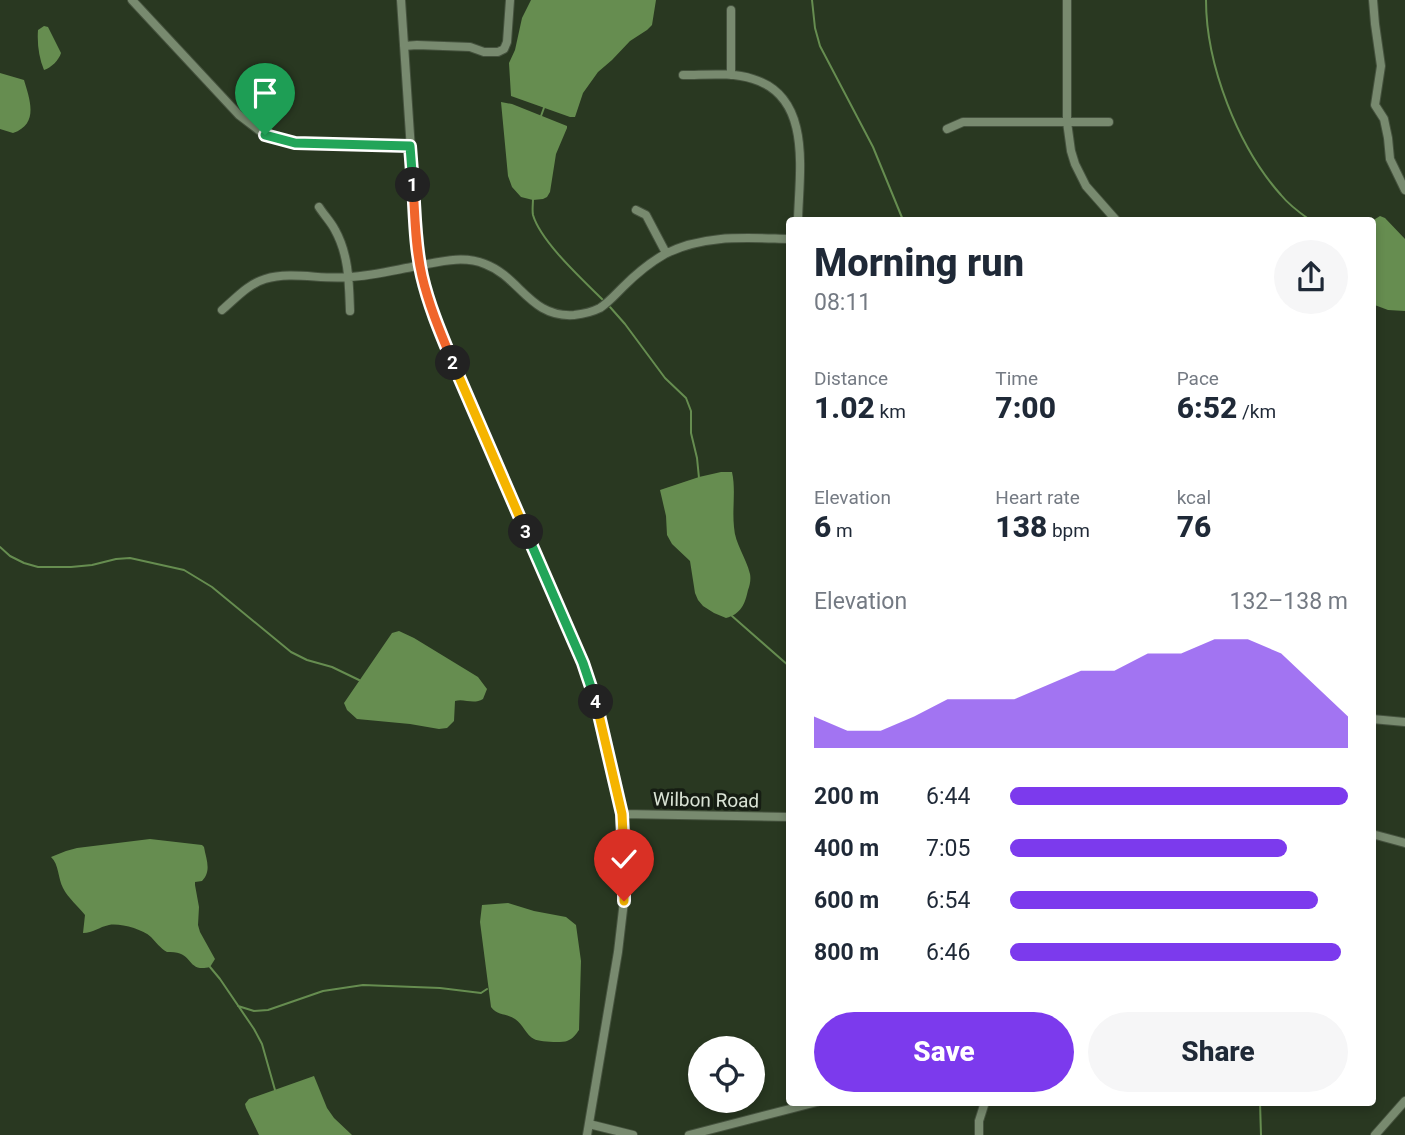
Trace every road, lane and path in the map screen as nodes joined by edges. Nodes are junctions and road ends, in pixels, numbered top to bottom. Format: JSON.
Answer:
{"nodes":[{"id":1,"x":132,"y":0,"type":"edge"},
{"id":2,"x":401,"y":0,"type":"edge"},
{"id":3,"x":510,"y":0,"type":"edge"},
{"id":4,"x":1067,"y":0,"type":"edge"},
{"id":5,"x":1373,"y":0,"type":"edge"},
{"id":6,"x":731,"y":10,"type":"dead end"},
{"id":7,"x":404,"y":46,"type":"junction"},
{"id":8,"x":683,"y":75,"type":"dead end"},
{"id":9,"x":731,"y":75,"type":"junction"},
{"id":10,"x":1067,"y":122,"type":"junction"},
{"id":11,"x":1110,"y":122,"type":"dead end"},
{"id":12,"x":947,"y":129,"type":"dead end"},
{"id":13,"x":410,"y":146,"type":"junction"},
{"id":14,"x":1405,"y":190,"type":"edge"},
{"id":15,"x":319,"y":207,"type":"dead end"},
{"id":16,"x":636,"y":210,"type":"dead end"},
{"id":17,"x":798,"y":217,"type":"edge"},
{"id":18,"x":1113,"y":217,"type":"edge"},
{"id":19,"x":786,"y":239,"type":"edge"},
{"id":20,"x":666,"y":254,"type":"junction"},
{"id":21,"x":420,"y":265,"type":"junction"},
{"id":22,"x":349,"y":278,"type":"junction"},
{"id":23,"x":222,"y":310,"type":"dead end"},
{"id":24,"x":350,"y":311,"type":"dead end"},
{"id":25,"x":1376,"y":719,"type":"edge"},
{"id":26,"x":1405,"y":722,"type":"edge"},
{"id":27,"x":622,"y":814,"type":"junction"},
{"id":28,"x":786,"y":817,"type":"edge"},
{"id":29,"x":1376,"y":835,"type":"edge"},
{"id":30,"x":1405,"y":843,"type":"edge"},
{"id":31,"x":1405,"y":1101,"type":"edge"},
{"id":32,"x":804,"y":1106,"type":"edge"},
{"id":33,"x":984,"y":1106,"type":"edge"},
{"id":34,"x":589,"y":1124,"type":"junction"},
{"id":35,"x":723,"y":1131,"type":"edge"},
{"id":36,"x":587,"y":1135,"type":"edge"},
{"id":37,"x":633,"y":1135,"type":"edge"},
{"id":38,"x":690,"y":1135,"type":"edge"},
{"id":39,"x":979,"y":1135,"type":"edge"},
{"id":40,"x":1375,"y":1135,"type":"edge"}],
"edges":[{"from":1,"to":13,"type":"street"},
{"from":2,"to":7,"type":"street"},
{"from":3,"to":7,"type":"street"},
{"from":4,"to":10,"type":"street"},
{"from":5,"to":14,"type":"street"},
{"from":6,"to":9,"type":"street"},
{"from":7,"to":13,"type":"street"},
{"from":8,"to":9,"type":"street"},
{"from":9,"to":17,"type":"street"},
{"from":10,"to":11,"type":"street"},
{"from":10,"to":12,"type":"street"},
{"from":10,"to":18,"type":"street"},
{"from":13,"to":21,"type":"street"},
{"from":15,"to":22,"type":"street"},
{"from":16,"to":20,"type":"street"},
{"from":19,"to":20,"type":"street"},
{"from":20,"to":21,"type":"street"},
{"from":21,"to":22,"type":"street"},
{"from":21,"to":27,"type":"street"},
{"from":22,"to":23,"type":"street"},
{"from":22,"to":24,"type":"street"},
{"from":25,"to":26,"type":"street"},
{"from":27,"to":28,"type":"street","name":"Wilbon Road"},
{"from":27,"to":34,"type":"street"},
{"from":29,"to":30,"type":"street"},
{"from":31,"to":40,"type":"street"},
{"from":32,"to":35,"type":"street"},
{"from":33,"to":39,"type":"street"},
{"from":34,"to":36,"type":"street"},
{"from":34,"to":37,"type":"street"},
{"from":35,"to":38,"type":"street"}]}
